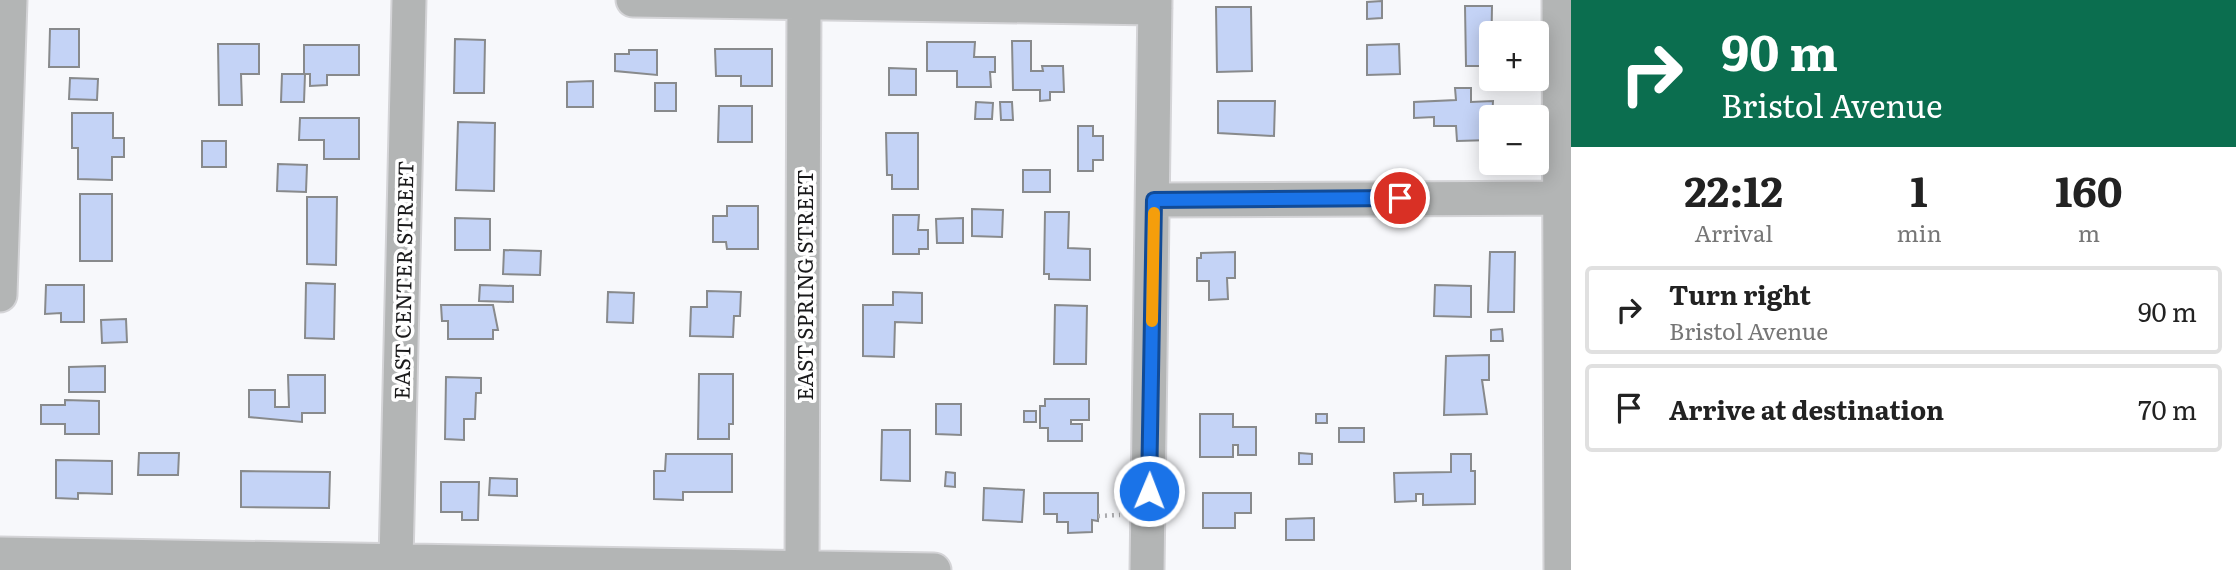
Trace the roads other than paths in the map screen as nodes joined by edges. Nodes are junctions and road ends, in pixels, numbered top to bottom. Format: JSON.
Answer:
{"nodes":[{"id":1,"x":10,"y":0,"type":"edge"},
{"id":2,"x":409,"y":0,"type":"edge"},
{"id":3,"x":633,"y":0,"type":"edge"},
{"id":4,"x":1559,"y":0,"type":"edge"},
{"id":5,"x":804,"y":2,"type":"edge"},
{"id":6,"x":1155,"y":4,"type":"edge"},
{"id":7,"x":1566,"y":197,"type":"edge"},
{"id":8,"x":1154,"y":200,"type":"junction"},
{"id":9,"x":0,"y":295,"type":"edge"},
{"id":10,"x":0,"y":554,"type":"edge"},
{"id":11,"x":396,"y":561,"type":"junction"},
{"id":12,"x":802,"y":568,"type":"edge"},
{"id":13,"x":934,"y":570,"type":"edge"},
{"id":14,"x":1147,"y":570,"type":"edge"},
{"id":15,"x":1561,"y":570,"type":"edge"}],
"edges":[{"from":1,"to":9,"type":"street"},
{"from":2,"to":11,"type":"street","name":"EAST CENTER STREET"},
{"from":3,"to":5,"type":"street"},
{"from":4,"to":7,"type":"street"},
{"from":5,"to":6,"type":"street"},
{"from":5,"to":12,"type":"street","name":"EAST SPRING STREET"},
{"from":6,"to":8,"type":"street"},
{"from":7,"to":8,"type":"street"},
{"from":7,"to":15,"type":"street"},
{"from":8,"to":14,"type":"street"},
{"from":10,"to":11,"type":"street"},
{"from":11,"to":12,"type":"street"},
{"from":12,"to":13,"type":"street"}]}
